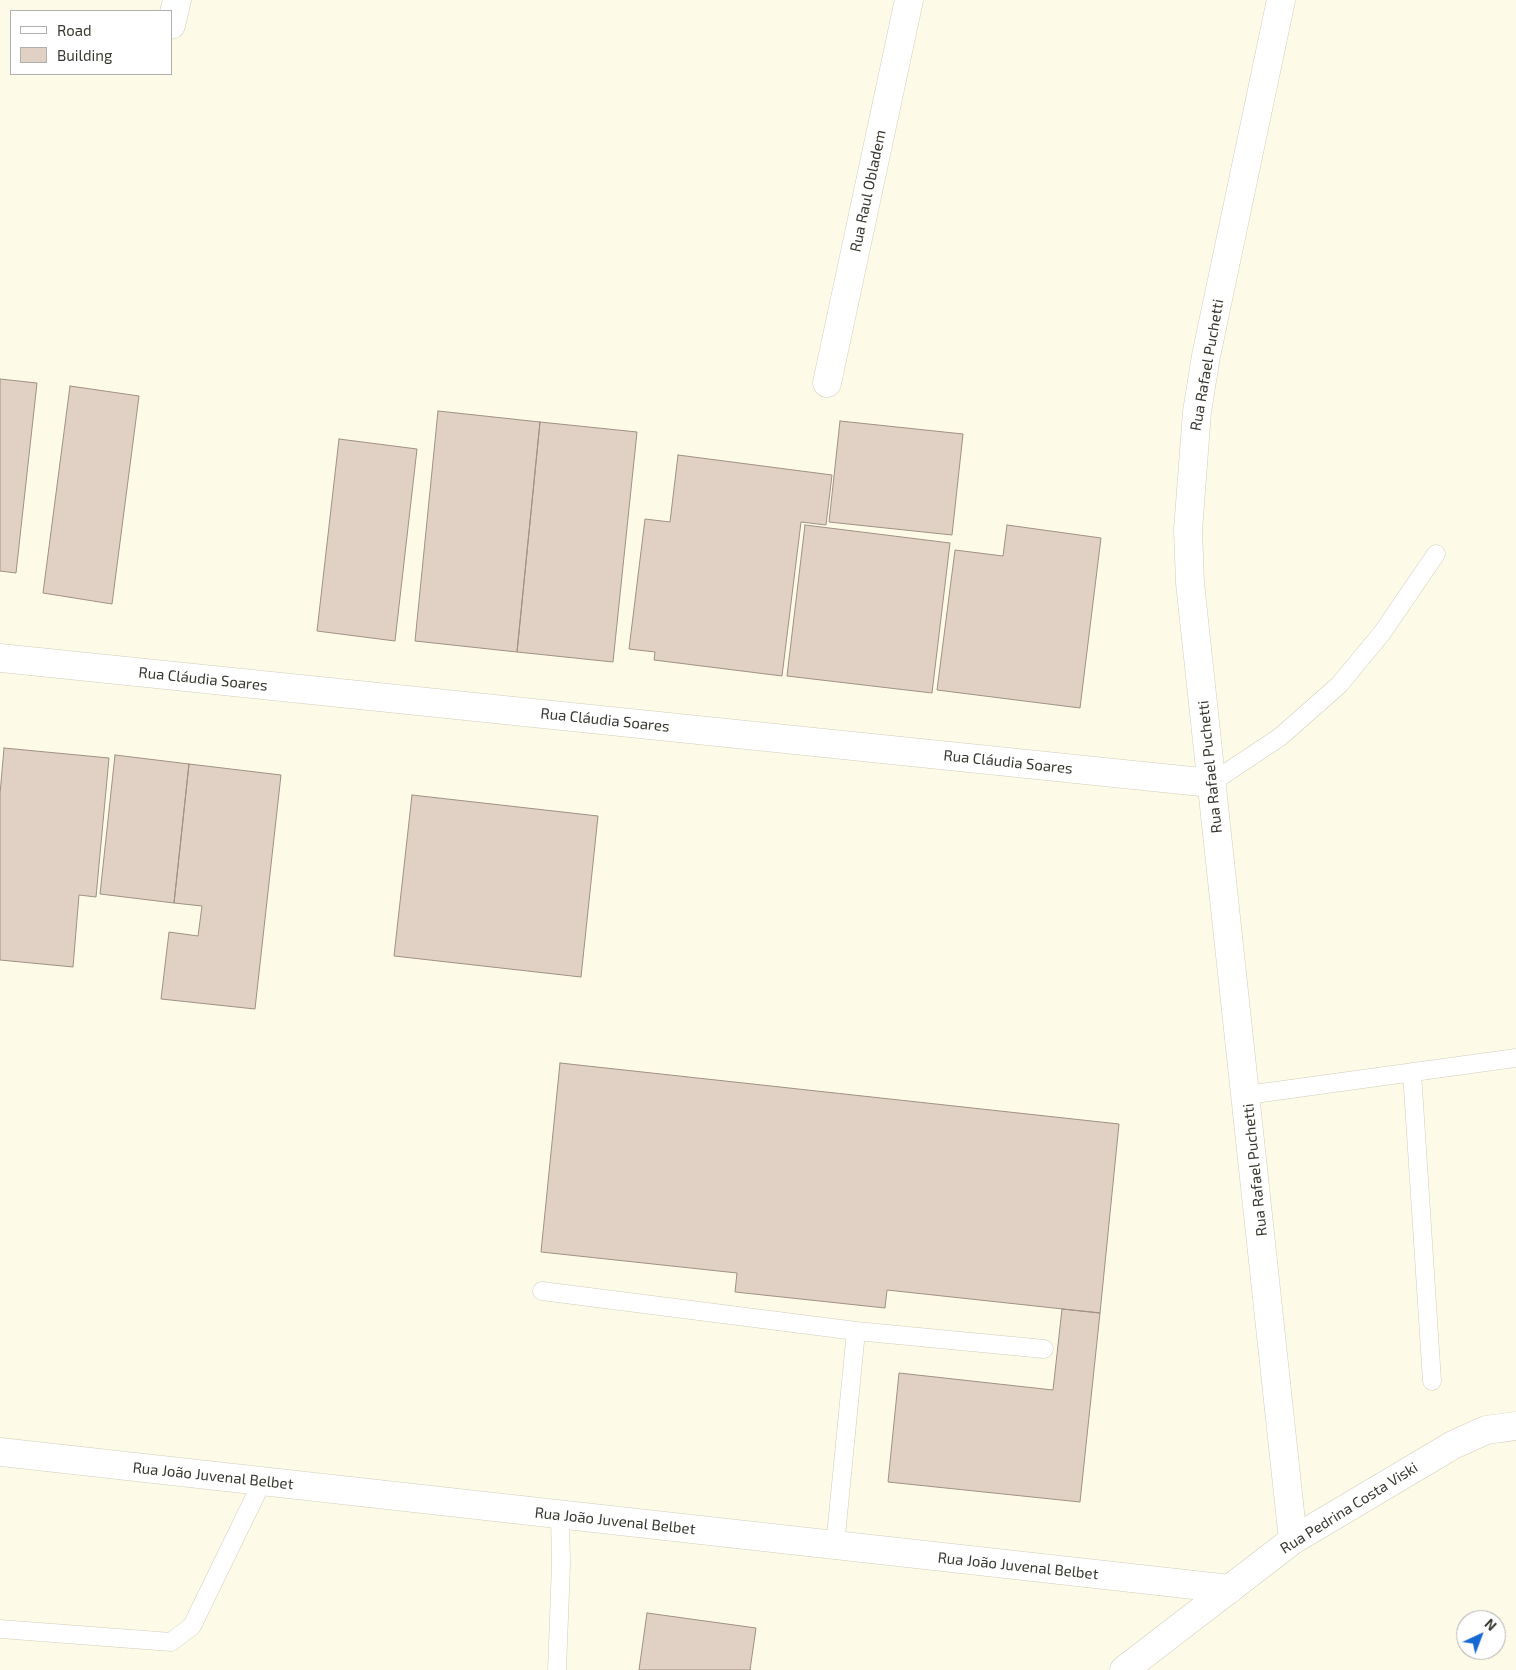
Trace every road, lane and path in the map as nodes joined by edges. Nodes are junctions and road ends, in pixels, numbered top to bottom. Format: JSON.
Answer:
{"nodes":[{"id":1,"x":177,"y":0,"type":"edge"},
{"id":2,"x":909,"y":0,"type":"edge"},
{"id":3,"x":1281,"y":0,"type":"edge"},
{"id":4,"x":172,"y":21,"type":"edge"},
{"id":5,"x":827,"y":383,"type":"dead end"},
{"id":6,"x":1436,"y":554,"type":"dead end"},
{"id":7,"x":0,"y":658,"type":"edge"},
{"id":8,"x":1211,"y":783,"type":"junction"},
{"id":9,"x":1516,"y":1058,"type":"edge"},
{"id":10,"x":1412,"y":1072,"type":"junction"},
{"id":11,"x":1247,"y":1095,"type":"junction"},
{"id":12,"x":542,"y":1291,"type":"dead end"},
{"id":13,"x":856,"y":1331,"type":"junction"},
{"id":14,"x":1044,"y":1349,"type":"dead end"},
{"id":15,"x":1432,"y":1381,"type":"dead end"},
{"id":16,"x":1516,"y":1426,"type":"edge"},
{"id":17,"x":0,"y":1452,"type":"edge"},
{"id":18,"x":262,"y":1482,"type":"junction"},
{"id":19,"x":560,"y":1515,"type":"junction"},
{"id":20,"x":1293,"y":1540,"type":"junction"},
{"id":21,"x":835,"y":1546,"type":"junction"},
{"id":22,"x":1230,"y":1589,"type":"junction"},
{"id":23,"x":0,"y":1629,"type":"edge"},
{"id":24,"x":557,"y":1670,"type":"edge"},
{"id":25,"x":1124,"y":1670,"type":"edge"}],
"edges":[{"from":1,"to":4,"type":"street"},
{"from":2,"to":5,"type":"street","name":"Rua Raul Obladem"},
{"from":3,"to":8,"type":"street","name":"Rua Rafael Puchetti"},
{"from":6,"to":8,"type":"lane"},
{"from":7,"to":8,"type":"street","name":"Rua Cláudia Soares"},
{"from":8,"to":11,"type":"street","name":"Rua Rafael Puchetti"},
{"from":9,"to":10,"type":"lane"},
{"from":10,"to":11,"type":"lane"},
{"from":10,"to":15,"type":"lane"},
{"from":11,"to":20,"type":"street","name":"Rua Rafael Puchetti"},
{"from":12,"to":13,"type":"lane"},
{"from":13,"to":14,"type":"lane"},
{"from":13,"to":21,"type":"lane"},
{"from":16,"to":20,"type":"street","name":"Rua Pedrina Costa Viski"},
{"from":17,"to":18,"type":"street","name":"Rua João Juvenal Belbet"},
{"from":18,"to":19,"type":"street","name":"Rua João Juvenal Belbet"},
{"from":18,"to":23,"type":"lane"},
{"from":19,"to":21,"type":"street","name":"Rua João Juvenal Belbet"},
{"from":19,"to":24,"type":"lane"},
{"from":20,"to":22,"type":"street","name":"Rua Pedrina Costa Viski"},
{"from":21,"to":22,"type":"street","name":"Rua João Juvenal Belbet"},
{"from":22,"to":25,"type":"street","name":"Rua Pedrina Costa Viski"}]}
